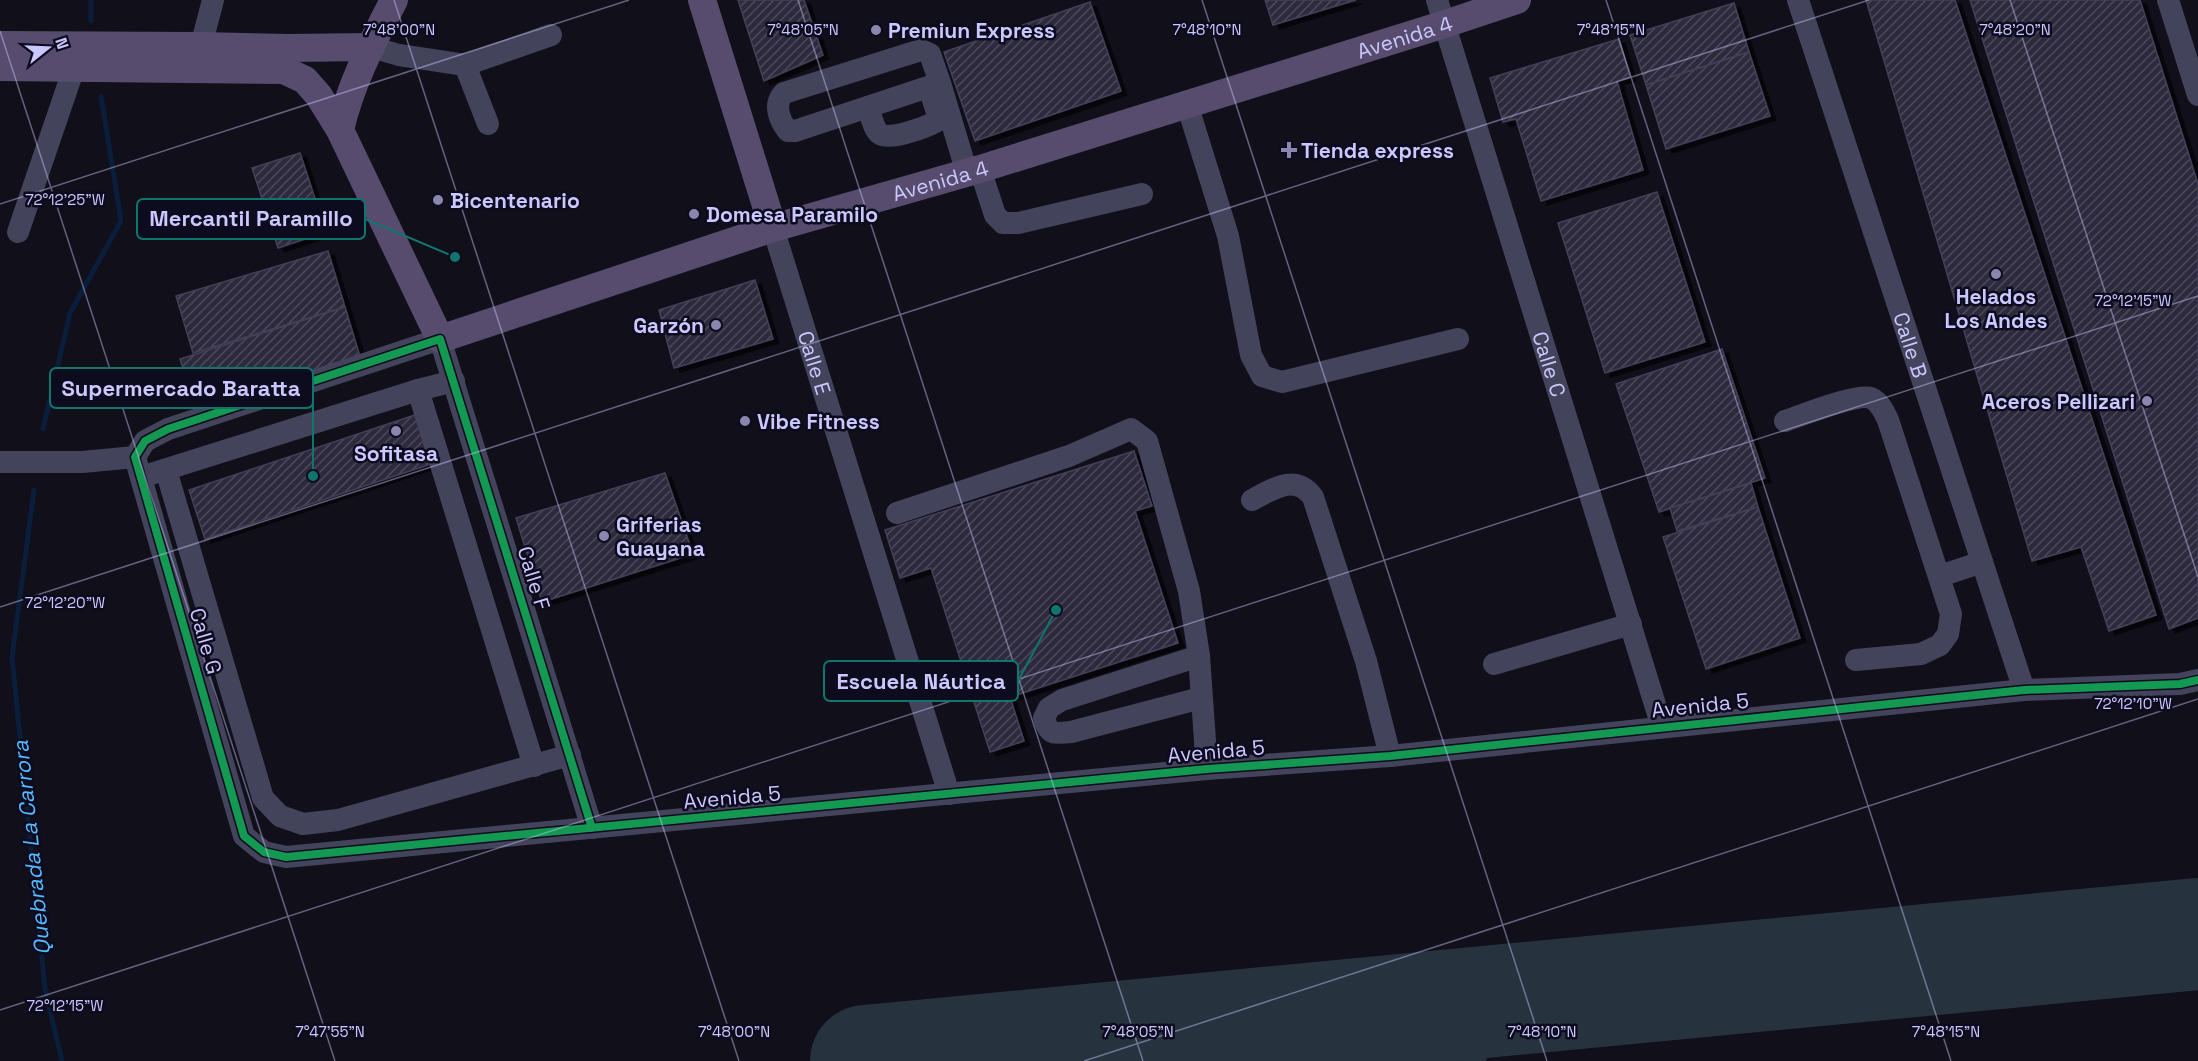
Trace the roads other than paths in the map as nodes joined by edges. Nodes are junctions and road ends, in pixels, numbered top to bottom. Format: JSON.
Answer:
{"nodes":[{"id":1,"x":213,"y":0,"type":"edge"},
{"id":2,"x":394,"y":0,"type":"edge"},
{"id":3,"x":702,"y":0,"type":"edge"},
{"id":4,"x":1516,"y":0,"type":"edge"},
{"id":5,"x":1798,"y":0,"type":"edge"},
{"id":6,"x":2168,"y":0,"type":"edge"},
{"id":7,"x":1441,"y":12,"type":"edge"},
{"id":8,"x":551,"y":35,"type":"dead end"},
{"id":9,"x":0,"y":45,"type":"edge"},
{"id":10,"x":201,"y":46,"type":"junction"},
{"id":11,"x":371,"y":47,"type":"junction"},
{"id":12,"x":465,"y":65,"type":"junction"},
{"id":13,"x":0,"y":67,"type":"edge"},
{"id":14,"x":74,"y":68,"type":"junction"},
{"id":15,"x":934,"y":85,"type":"junction"},
{"id":16,"x":2198,"y":95,"type":"edge"},
{"id":17,"x":1187,"y":104,"type":"junction"},
{"id":18,"x":868,"y":107,"type":"junction"},
{"id":19,"x":488,"y":124,"type":"dead end"},
{"id":20,"x":340,"y":130,"type":"junction"},
{"id":21,"x":974,"y":171,"type":"junction"},
{"id":22,"x":1142,"y":194,"type":"dead end"},
{"id":23,"x":774,"y":228,"type":"junction"},
{"id":24,"x":18,"y":232,"type":"dead end"},
{"id":25,"x":440,"y":339,"type":"junction"},
{"id":26,"x":1458,"y":339,"type":"dead end"},
{"id":27,"x":454,"y":381,"type":"junction"},
{"id":28,"x":418,"y":390,"type":"junction"},
{"id":29,"x":1785,"y":421,"type":"dead end"},
{"id":30,"x":0,"y":462,"type":"edge"},
{"id":31,"x":138,"y":467,"type":"junction"},
{"id":32,"x":166,"y":470,"type":"junction"},
{"id":33,"x":1252,"y":500,"type":"dead end"},
{"id":34,"x":897,"y":513,"type":"dead end"},
{"id":35,"x":1982,"y":562,"type":"junction"},
{"id":36,"x":1940,"y":576,"type":"junction"},
{"id":37,"x":1631,"y":624,"type":"junction"},
{"id":38,"x":1199,"y":656,"type":"junction"},
{"id":39,"x":1856,"y":660,"type":"dead end"},
{"id":40,"x":1494,"y":664,"type":"dead end"},
{"id":41,"x":2198,"y":680,"type":"edge"},
{"id":42,"x":2024,"y":690,"type":"junction"},
{"id":43,"x":1201,"y":698,"type":"junction"},
{"id":44,"x":1662,"y":727,"type":"junction"},
{"id":45,"x":570,"y":755,"type":"junction"},
{"id":46,"x":1390,"y":756,"type":"junction"},
{"id":47,"x":534,"y":766,"type":"junction"},
{"id":48,"x":1207,"y":770,"type":"junction"},
{"id":49,"x":949,"y":794,"type":"junction"},
{"id":50,"x":592,"y":828,"type":"junction"},
{"id":51,"x":244,"y":836,"type":"joint"}],
"edges":[{"from":1,"to":10,"type":"street"},
{"from":2,"to":11,"type":"main road"},
{"from":3,"to":23,"type":"main road","name":"Calle E"},
{"from":4,"to":7,"type":"main road","name":"Avenida 4"},
{"from":5,"to":35,"type":"street","name":"Calle B"},
{"from":6,"to":16,"type":"street"},
{"from":7,"to":17,"type":"main road","name":"Avenida 4"},
{"from":7,"to":37,"type":"street","name":"Calle C"},
{"from":8,"to":12,"type":"street"},
{"from":9,"to":10,"type":"main road"},
{"from":10,"to":11,"type":"main road"},
{"from":11,"to":12,"type":"street"},
{"from":11,"to":20,"type":"main road"},
{"from":12,"to":19,"type":"street"},
{"from":13,"to":14,"type":"main road","name":"Calle F"},
{"from":14,"to":20,"type":"main road","name":"Calle F"},
{"from":14,"to":24,"type":"street"},
{"from":15,"to":18,"type":"street"},
{"from":15,"to":18,"type":"street"},
{"from":15,"to":18,"type":"street"},
{"from":15,"to":21,"type":"street"},
{"from":17,"to":21,"type":"main road","name":"Avenida 4"},
{"from":17,"to":26,"type":"street"},
{"from":20,"to":25,"type":"main road","name":"Calle F"},
{"from":21,"to":22,"type":"street"},
{"from":21,"to":23,"type":"main road","name":"Avenida 4"},
{"from":23,"to":25,"type":"main road","name":"Avenida 4"},
{"from":23,"to":49,"type":"street","name":"Calle E"},
{"from":25,"to":27,"type":"street","name":"Calle F"},
{"from":25,"to":31,"type":"street","name":"Avenida 4"},
{"from":27,"to":28,"type":"street"},
{"from":27,"to":45,"type":"street","name":"Calle F"},
{"from":28,"to":32,"type":"street"},
{"from":28,"to":47,"type":"street"},
{"from":29,"to":36,"type":"street"},
{"from":30,"to":31,"type":"street"},
{"from":31,"to":32,"type":"street"},
{"from":31,"to":51,"type":"street","name":"Calle G"},
{"from":32,"to":47,"type":"street"},
{"from":33,"to":46,"type":"street"},
{"from":34,"to":38,"type":"street"},
{"from":35,"to":36,"type":"street"},
{"from":35,"to":42,"type":"street","name":"Calle B"},
{"from":36,"to":39,"type":"street"},
{"from":37,"to":40,"type":"street"},
{"from":37,"to":44,"type":"street","name":"Calle C"},
{"from":38,"to":43,"type":"street"},
{"from":38,"to":43,"type":"street"},
{"from":41,"to":42,"type":"street","name":"Avenida 5"},
{"from":42,"to":44,"type":"street","name":"Avenida 5"},
{"from":43,"to":48,"type":"street"},
{"from":44,"to":46,"type":"street","name":"Avenida 5"},
{"from":45,"to":47,"type":"street"},
{"from":45,"to":50,"type":"street","name":"Calle F"},
{"from":46,"to":48,"type":"street","name":"Avenida 5"},
{"from":48,"to":49,"type":"street","name":"Avenida 5"},
{"from":49,"to":50,"type":"street","name":"Avenida 5"},
{"from":50,"to":51,"type":"street","name":"Avenida 5"}]}
